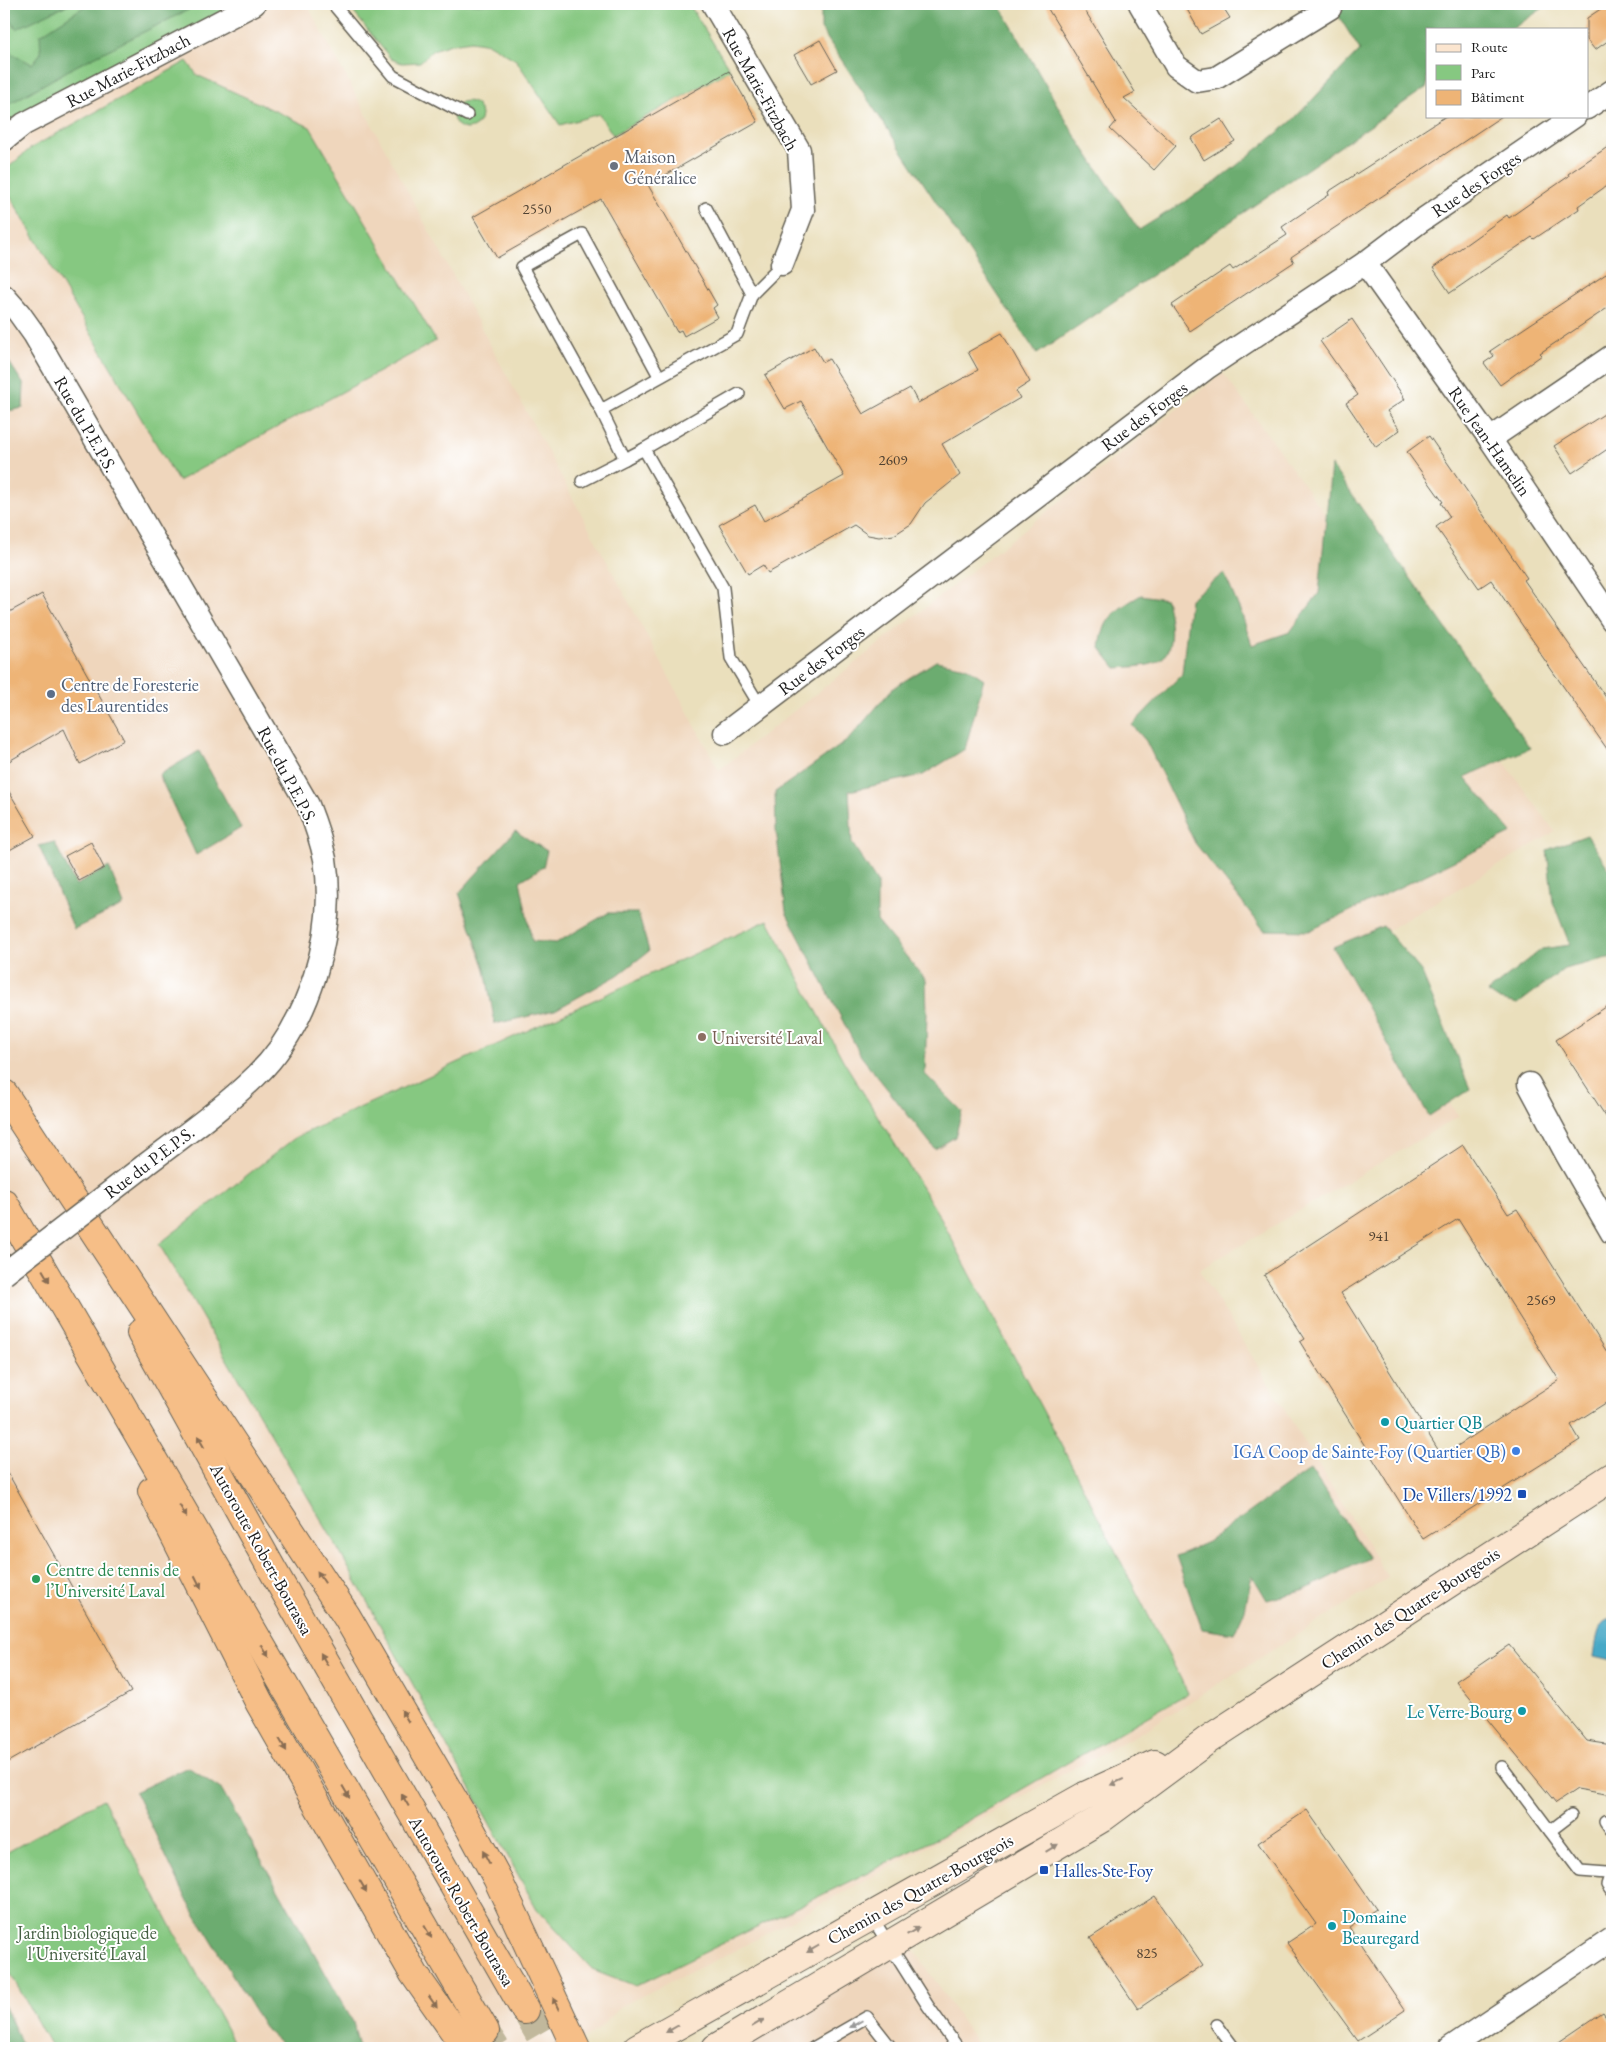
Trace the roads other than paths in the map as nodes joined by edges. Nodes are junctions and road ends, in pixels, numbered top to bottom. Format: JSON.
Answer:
{"nodes":[{"id":1,"x":254,"y":4,"type":"edge"},
{"id":2,"x":333,"y":4,"type":"edge"},
{"id":3,"x":713,"y":4,"type":"edge"},
{"id":4,"x":1140,"y":4,"type":"edge"},
{"id":5,"x":1330,"y":8,"type":"dead end"},
{"id":6,"x":1612,"y":91,"type":"edge"},
{"id":7,"x":1588,"y":107,"type":"edge"},
{"id":8,"x":467,"y":115,"type":"dead end"},
{"id":9,"x":1572,"y":118,"type":"edge"},
{"id":10,"x":4,"y":140,"type":"edge"},
{"id":11,"x":706,"y":208,"type":"dead end"},
{"id":12,"x":1365,"y":263,"type":"junction"},
{"id":13,"x":782,"y":264,"type":"joint"},
{"id":14,"x":752,"y":294,"type":"junction"},
{"id":15,"x":4,"y":296,"type":"edge"},
{"id":16,"x":1612,"y":356,"type":"edge"},
{"id":17,"x":659,"y":376,"type":"junction"},
{"id":18,"x":739,"y":394,"type":"dead end"},
{"id":19,"x":600,"y":410,"type":"junction"},
{"id":20,"x":1490,"y":439,"type":"junction"},
{"id":21,"x":644,"y":449,"type":"junction"},
{"id":22,"x":625,"y":459,"type":"junction"},
{"id":23,"x":582,"y":481,"type":"dead end"},
{"id":24,"x":1612,"y":620,"type":"edge"},
{"id":25,"x":760,"y":706,"type":"junction"},
{"id":26,"x":724,"y":733,"type":"dead end"},
{"id":27,"x":1529,"y":1084,"type":"dead end"},
{"id":28,"x":4,"y":1085,"type":"edge"},
{"id":29,"x":4,"y":1094,"type":"edge"},
{"id":30,"x":29,"y":1132,"type":"junction"},
{"id":31,"x":4,"y":1204,"type":"edge"},
{"id":32,"x":1612,"y":1233,"type":"edge"},
{"id":33,"x":4,"y":1274,"type":"edge"},
{"id":34,"x":1612,"y":1477,"type":"edge"},
{"id":35,"x":1208,"y":1739,"type":"junction"},
{"id":36,"x":1502,"y":1768,"type":"dead end"},
{"id":37,"x":1571,"y":1815,"type":"dead end"},
{"id":38,"x":1604,"y":1821,"type":"dead end"},
{"id":39,"x":1550,"y":1831,"type":"junction"},
{"id":40,"x":1612,"y":1831,"type":"edge"},
{"id":41,"x":1610,"y":1874,"type":"edge"},
{"id":42,"x":1612,"y":1892,"type":"edge"},
{"id":43,"x":871,"y":1916,"type":"junction"},
{"id":44,"x":1612,"y":1939,"type":"edge"},
{"id":45,"x":889,"y":1946,"type":"junction"},
{"id":46,"x":525,"y":2010,"type":"tunnel mouth"},
{"id":47,"x":1217,"y":2025,"type":"dead end"},
{"id":48,"x":476,"y":2039,"type":"tunnel mouth"},
{"id":49,"x":889,"y":2045,"type":"dead end"},
{"id":50,"x":576,"y":2048,"type":"edge"},
{"id":51,"x":637,"y":2048,"type":"edge"},
{"id":52,"x":716,"y":2048,"type":"edge"},
{"id":53,"x":813,"y":2048,"type":"edge"},
{"id":54,"x":958,"y":2048,"type":"edge"},
{"id":55,"x":1234,"y":2048,"type":"edge"},
{"id":56,"x":1450,"y":2048,"type":"edge"}],
"edges":[{"from":1,"to":10,"type":"street","name":"Rue Marie-Fitzbach"},
{"from":2,"to":8,"type":"lane"},
{"from":3,"to":13,"type":"street","name":"Rue Marie-Fitzbach"},
{"from":4,"to":5,"type":"street"},
{"from":6,"to":7,"type":"street"},
{"from":9,"to":12,"type":"street","name":"Rue des Forges"},
{"from":11,"to":14,"type":"lane"},
{"from":12,"to":20,"type":"street","name":"Rue Jean-Hamelin"},
{"from":12,"to":25,"type":"street","name":"Rue des Forges"},
{"from":13,"to":14,"type":"lane"},
{"from":14,"to":17,"type":"lane"},
{"from":15,"to":33,"type":"street","name":"Rue du P.E.P.S.","bridge":true},
{"from":16,"to":20,"type":"street"},
{"from":17,"to":19,"type":"lane"},
{"from":17,"to":19,"type":"lane"},
{"from":18,"to":21,"type":"lane"},
{"from":19,"to":22,"type":"lane"},
{"from":20,"to":24,"type":"street","name":"Rue Jean-Hamelin"},
{"from":21,"to":22,"type":"lane"},
{"from":21,"to":25,"type":"lane"},
{"from":22,"to":23,"type":"lane"},
{"from":25,"to":26,"type":"street","name":"Rue des Forges"},
{"from":27,"to":32,"type":"street"},
{"from":28,"to":30,"type":"highway","name":"Autoroute Robert-Bourassa"},
{"from":29,"to":30,"type":"highway"},
{"from":46,"to":30,"type":"highway","name":"Autoroute Robert-Bourassa","one_way":true},
{"from":50,"to":30,"type":"highway","one_way":true},
{"from":31,"to":48,"type":"highway","one_way":true},
{"from":34,"to":35,"type":"main road","name":"Chemin des Quatre-Bourgeois"},
{"from":35,"to":43,"type":"main road","name":"Chemin des Quatre-Bourgeois","one_way":true},
{"from":45,"to":35,"type":"main road","name":"Chemin des Quatre-Bourgeois","one_way":true},
{"from":36,"to":39,"type":"lane"},
{"from":37,"to":39,"type":"lane"},
{"from":38,"to":40,"type":"lane"},
{"from":39,"to":41,"type":"lane"},
{"from":41,"to":42,"type":"lane"},
{"from":43,"to":45,"type":"lane"},
{"from":43,"to":51,"type":"main road","name":"Chemin des Quatre-Bourgeois","one_way":true},
{"from":44,"to":56,"type":"street"},
{"from":52,"to":45,"type":"main road","name":"Chemin des Quatre-Bourgeois","one_way":true},
{"from":45,"to":54,"type":"lane"},
{"from":47,"to":55,"type":"lane"},
{"from":49,"to":53,"type":"lane","one_way":true}]}
